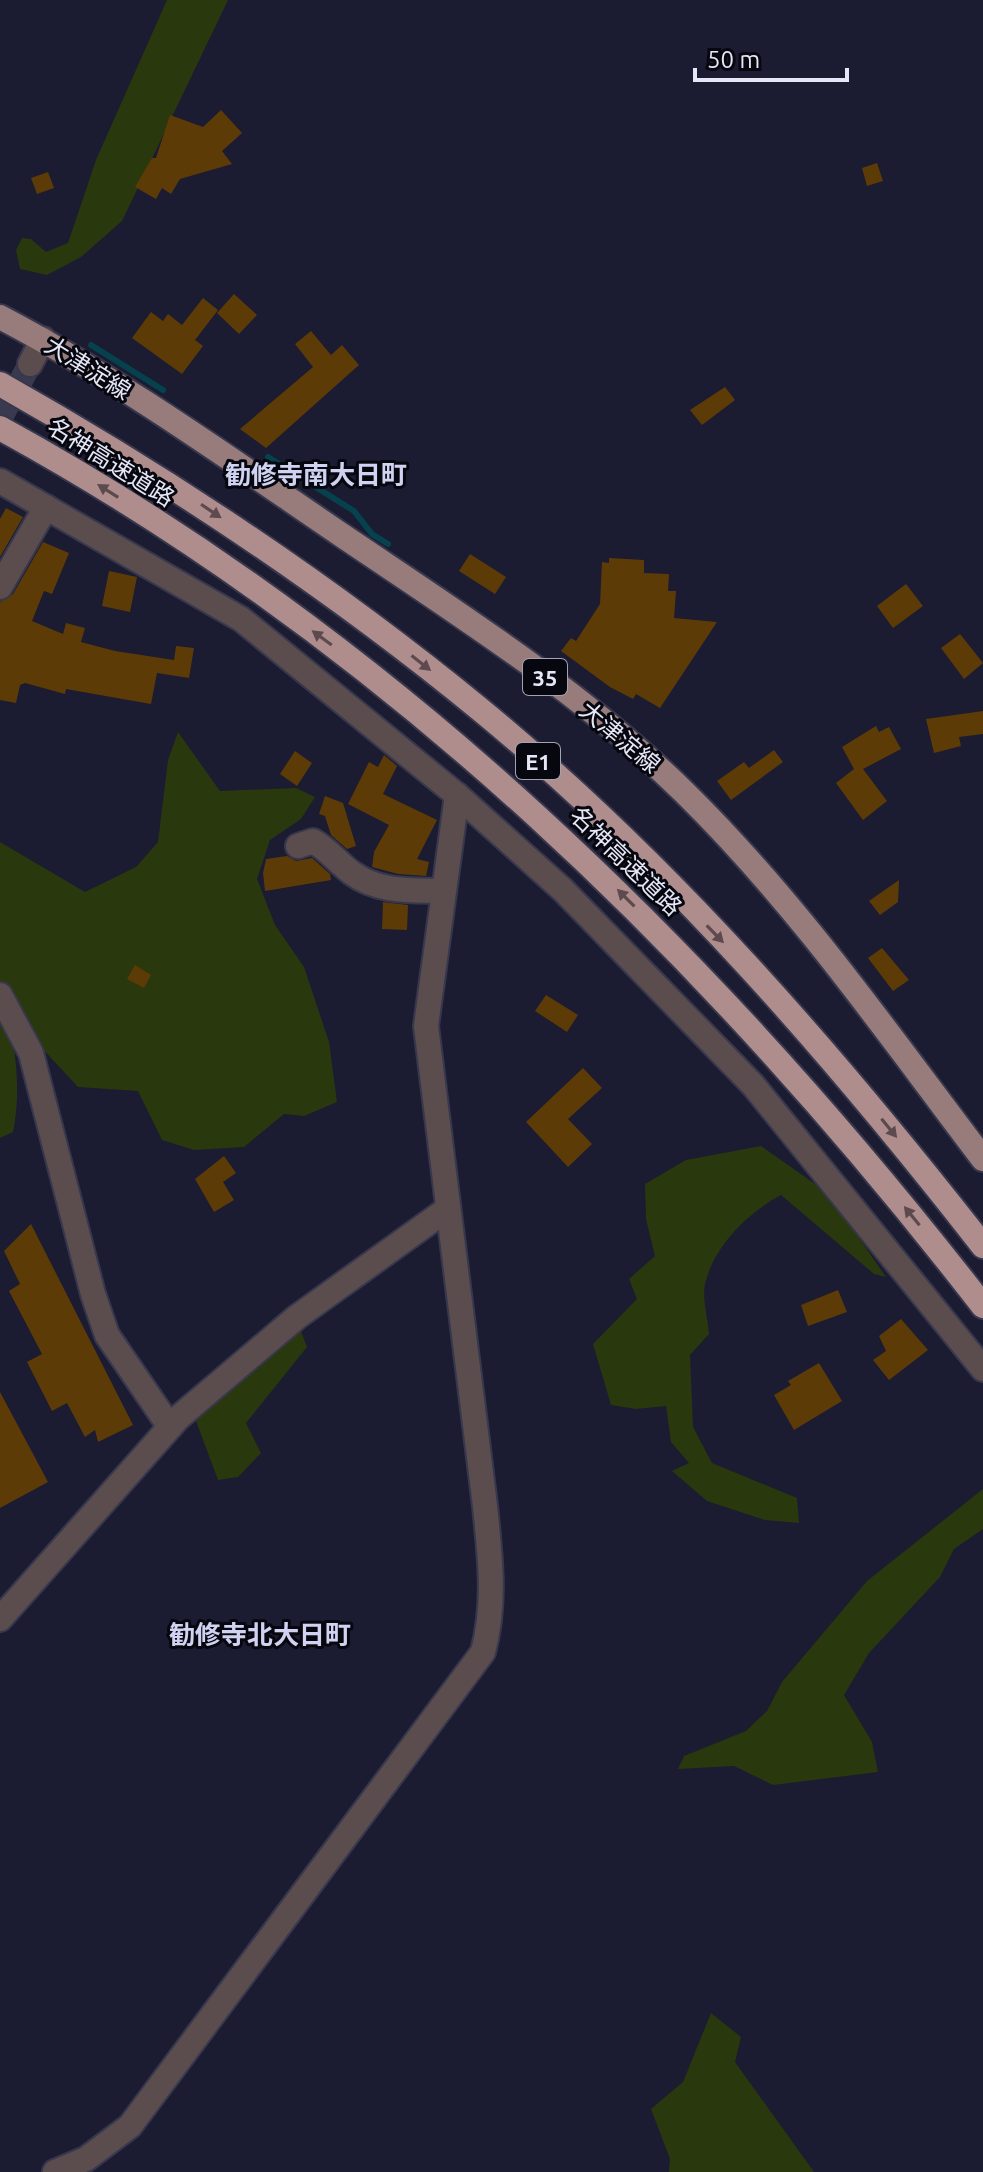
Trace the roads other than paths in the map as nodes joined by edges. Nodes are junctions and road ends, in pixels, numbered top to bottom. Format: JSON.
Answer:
{"nodes":[{"id":1,"x":0,"y":317,"type":"edge"},
{"id":2,"x":43,"y":339,"type":"junction"},
{"id":3,"x":30,"y":364,"type":"tunnel mouth"},
{"id":4,"x":0,"y":384,"type":"edge"},
{"id":5,"x":0,"y":428,"type":"edge"},
{"id":6,"x":0,"y":481,"type":"edge"},
{"id":7,"x":46,"y":507,"type":"junction"},
{"id":8,"x":0,"y":587,"type":"edge"},
{"id":9,"x":457,"y":795,"type":"junction"},
{"id":10,"x":298,"y":846,"type":"dead end"},
{"id":11,"x":443,"y":891,"type":"junction"},
{"id":12,"x":0,"y":995,"type":"edge"},
{"id":13,"x":983,"y":1159,"type":"edge"},
{"id":14,"x":446,"y":1210,"type":"junction"},
{"id":15,"x":983,"y":1246,"type":"edge"},
{"id":16,"x":983,"y":1306,"type":"edge"},
{"id":17,"x":983,"y":1369,"type":"edge"},
{"id":18,"x":170,"y":1427,"type":"junction"},
{"id":19,"x":0,"y":1619,"type":"edge"},
{"id":20,"x":55,"y":2172,"type":"edge"}],
"edges":[{"from":1,"to":2,"type":"main road","name":"大津淀線","number":"35"},
{"from":2,"to":3,"type":"street"},
{"from":2,"to":13,"type":"main road","name":"大津淀線","number":"35"},
{"from":4,"to":15,"type":"highway","name":"名神高速道路","number":"E1","one_way":true},
{"from":16,"to":5,"type":"highway","name":"名神高速道路","number":"E1","one_way":true},
{"from":6,"to":7,"type":"street"},
{"from":7,"to":8,"type":"street"},
{"from":7,"to":9,"type":"street"},
{"from":9,"to":11,"type":"street"},
{"from":9,"to":17,"type":"street"},
{"from":10,"to":11,"type":"street"},
{"from":11,"to":14,"type":"street"},
{"from":12,"to":18,"type":"street"},
{"from":14,"to":18,"type":"street"},
{"from":14,"to":20,"type":"street"},
{"from":18,"to":19,"type":"street"}]}
